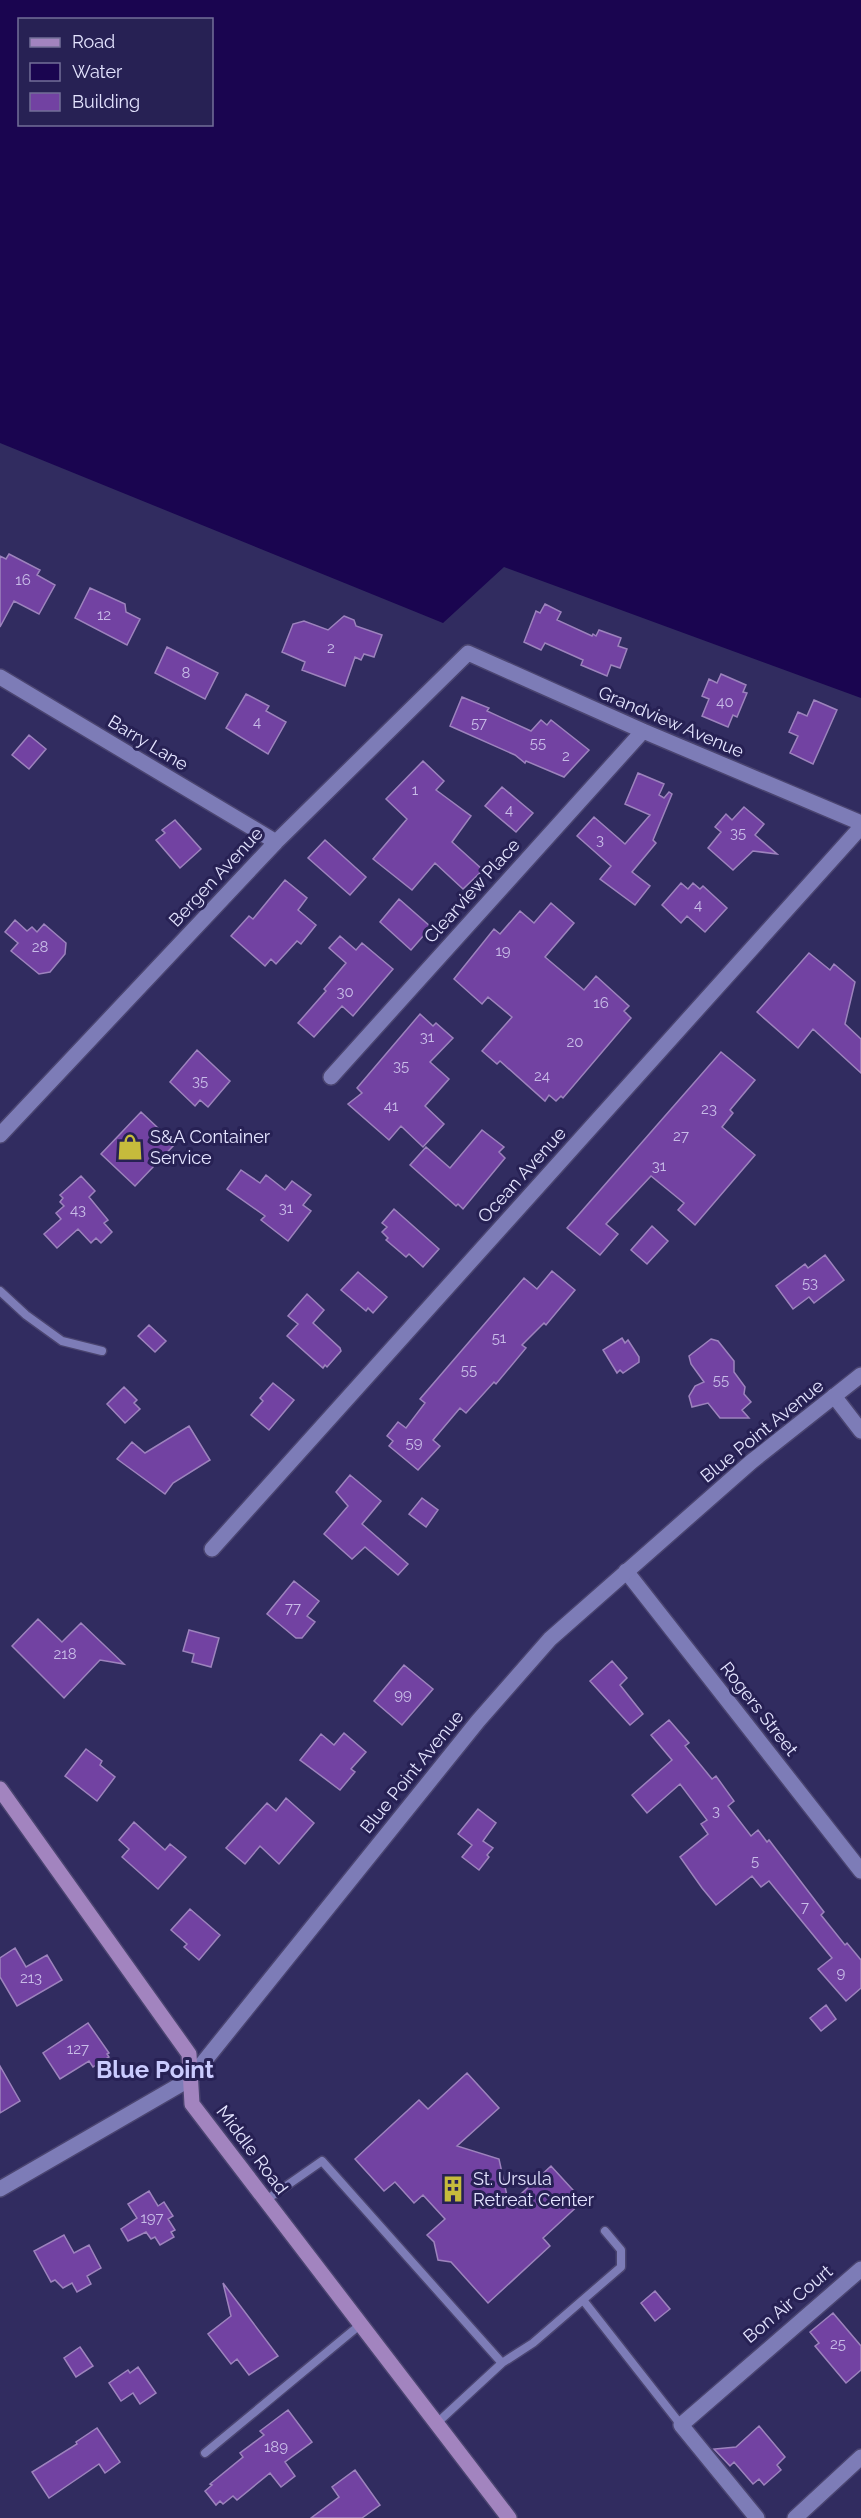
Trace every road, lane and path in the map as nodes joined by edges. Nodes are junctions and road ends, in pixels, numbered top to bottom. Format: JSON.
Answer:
{"nodes":[{"id":1,"x":468,"y":653,"type":"joint"},
{"id":2,"x":0,"y":677,"type":"edge"},
{"id":3,"x":643,"y":731,"type":"junction"},
{"id":4,"x":861,"y":825,"type":"edge"},
{"id":5,"x":276,"y":842,"type":"junction"},
{"id":6,"x":331,"y":1077,"type":"dead end"},
{"id":7,"x":0,"y":1135,"type":"edge"},
{"id":8,"x":0,"y":1291,"type":"edge"},
{"id":9,"x":102,"y":1351,"type":"dead end"},
{"id":10,"x":861,"y":1375,"type":"edge"},
{"id":11,"x":834,"y":1396,"type":"junction"},
{"id":12,"x":861,"y":1431,"type":"edge"},
{"id":13,"x":212,"y":1549,"type":"dead end"},
{"id":14,"x":626,"y":1571,"type":"junction"},
{"id":15,"x":0,"y":1790,"type":"edge"},
{"id":16,"x":861,"y":1871,"type":"edge"},
{"id":17,"x":190,"y":2079,"type":"junction"},
{"id":18,"x":0,"y":2189,"type":"edge"},
{"id":19,"x":266,"y":2200,"type":"junction"},
{"id":20,"x":606,"y":2231,"type":"dead end"},
{"id":21,"x":861,"y":2269,"type":"edge"},
{"id":22,"x":583,"y":2300,"type":"junction"},
{"id":23,"x":361,"y":2324,"type":"junction"},
{"id":24,"x":502,"y":2363,"type":"junction"},
{"id":25,"x":436,"y":2423,"type":"junction"},
{"id":26,"x":681,"y":2425,"type":"junction"},
{"id":27,"x":205,"y":2453,"type":"dead end"},
{"id":28,"x":861,"y":2457,"type":"edge"},
{"id":29,"x":509,"y":2518,"type":"edge"},
{"id":30,"x":757,"y":2518,"type":"edge"},
{"id":31,"x":795,"y":2518,"type":"edge"}],
"edges":[{"from":1,"to":3,"type":"street","name":"Grandview Avenue"},
{"from":1,"to":5,"type":"street","name":"Bergen Avenue"},
{"from":2,"to":5,"type":"street","name":"Barry Lane"},
{"from":3,"to":4,"type":"street","name":"Grandview Avenue"},
{"from":3,"to":6,"type":"street","name":"Clearview Place"},
{"from":4,"to":13,"type":"street","name":"Ocean Avenue"},
{"from":5,"to":7,"type":"street","name":"Bergen Avenue"},
{"from":8,"to":9,"type":"lane"},
{"from":10,"to":11,"type":"street","name":"Blue Point Avenue"},
{"from":11,"to":12,"type":"street"},
{"from":11,"to":14,"type":"street","name":"Blue Point Avenue"},
{"from":14,"to":16,"type":"street","name":"Rogers Street"},
{"from":14,"to":17,"type":"street","name":"Blue Point Avenue"},
{"from":15,"to":17,"type":"main road","name":"Middle Road"},
{"from":17,"to":18,"type":"street","name":"Blue Point Avenue"},
{"from":17,"to":19,"type":"main road","name":"Middle Road"},
{"from":19,"to":23,"type":"main road","name":"Middle Road"},
{"from":19,"to":24,"type":"lane"},
{"from":20,"to":22,"type":"lane"},
{"from":21,"to":26,"type":"street","name":"Bon Air Court"},
{"from":22,"to":24,"type":"lane"},
{"from":22,"to":26,"type":"lane"},
{"from":23,"to":25,"type":"main road","name":"Middle Road"},
{"from":23,"to":27,"type":"lane"},
{"from":24,"to":25,"type":"lane"},
{"from":25,"to":29,"type":"main road","name":"Middle Road"},
{"from":26,"to":30,"type":"street"},
{"from":28,"to":31,"type":"street"}]}
